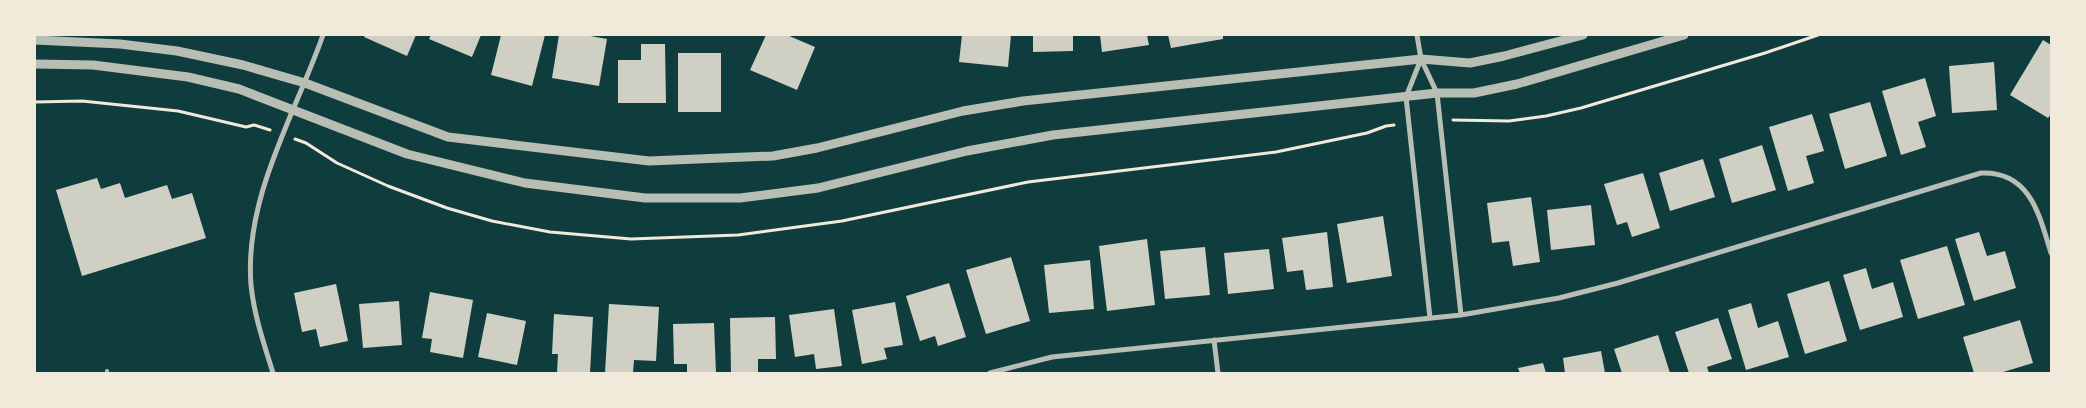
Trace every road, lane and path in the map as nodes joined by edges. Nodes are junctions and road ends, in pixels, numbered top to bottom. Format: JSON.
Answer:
{"nodes":[{"id":1,"x":323,"y":35,"type":"edge"},
{"id":2,"x":1416,"y":35,"type":"edge"},
{"id":3,"x":1583,"y":35,"type":"edge"},
{"id":4,"x":1684,"y":35,"type":"edge"},
{"id":5,"x":1818,"y":35,"type":"edge"},
{"id":6,"x":35,"y":40,"type":"edge"},
{"id":7,"x":1421,"y":59,"type":"junction"},
{"id":8,"x":35,"y":64,"type":"edge"},
{"id":9,"x":305,"y":83,"type":"junction"},
{"id":10,"x":1437,"y":93,"type":"junction"},
{"id":11,"x":1406,"y":97,"type":"junction"},
{"id":12,"x":35,"y":102,"type":"edge"},
{"id":13,"x":294,"y":109,"type":"junction"},
{"id":14,"x":1456,"y":120,"type":"dead end"},
{"id":15,"x":254,"y":125,"type":"dead end"},
{"id":16,"x":2051,"y":253,"type":"edge"},
{"id":17,"x":1460,"y":315,"type":"junction"},
{"id":18,"x":1430,"y":318,"type":"junction"},
{"id":19,"x":1214,"y":340,"type":"junction"},
{"id":20,"x":273,"y":373,"type":"edge"},
{"id":21,"x":990,"y":373,"type":"edge"},
{"id":22,"x":1218,"y":373,"type":"edge"}],
"edges":[{"from":1,"to":9,"type":"street"},
{"from":2,"to":7,"type":"street"},
{"from":3,"to":7,"type":"street"},
{"from":4,"to":10,"type":"street"},
{"from":5,"to":14,"type":"path"},
{"from":6,"to":9,"type":"street"},
{"from":7,"to":9,"type":"street"},
{"from":7,"to":10,"type":"street"},
{"from":7,"to":11,"type":"street"},
{"from":8,"to":13,"type":"street"},
{"from":9,"to":13,"type":"street"},
{"from":10,"to":11,"type":"street"},
{"from":10,"to":17,"type":"street"},
{"from":11,"to":13,"type":"street"},
{"from":11,"to":18,"type":"street"},
{"from":12,"to":15,"type":"path"},
{"from":13,"to":20,"type":"street"},
{"from":16,"to":17,"type":"street"},
{"from":17,"to":18,"type":"street"},
{"from":18,"to":19,"type":"street"},
{"from":19,"to":21,"type":"street"},
{"from":19,"to":22,"type":"street"}]}
